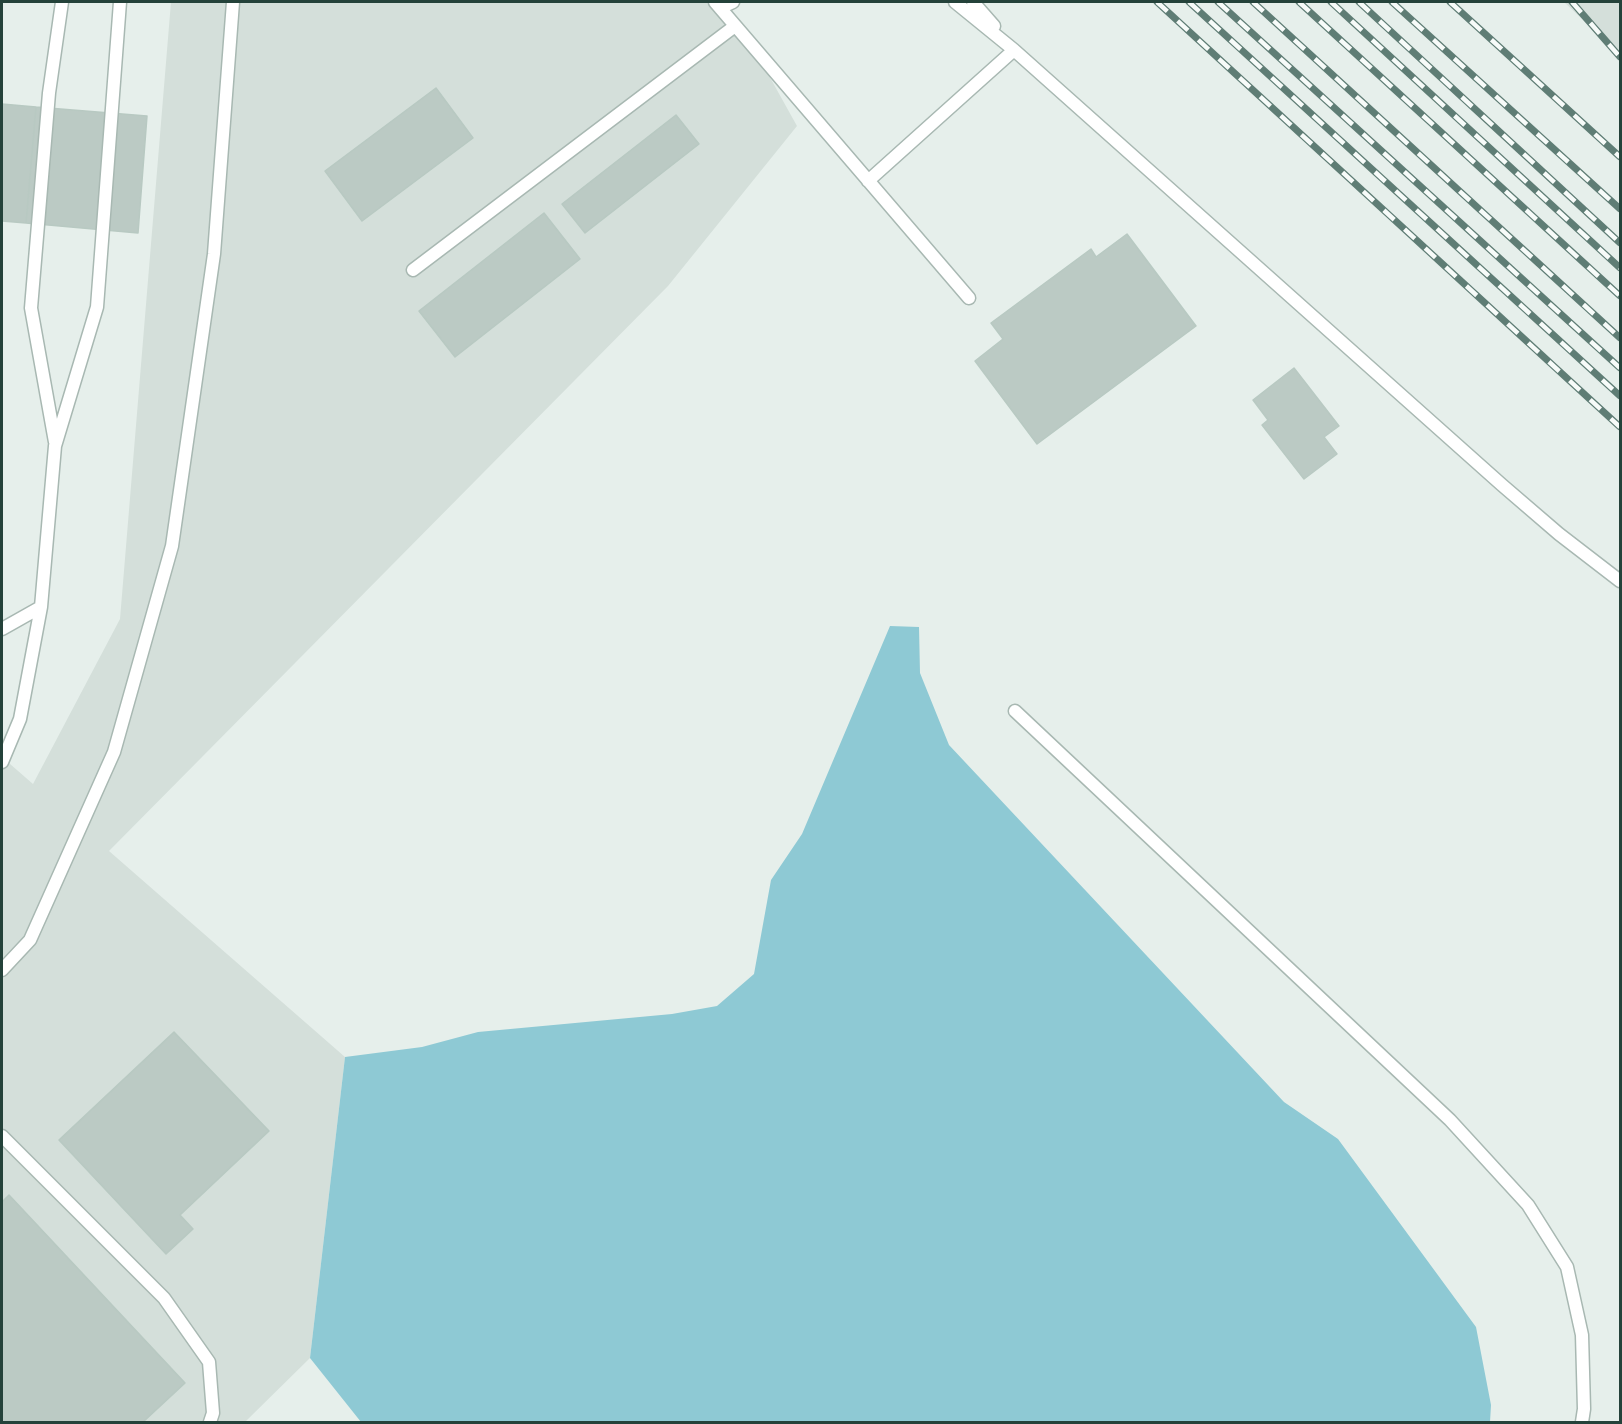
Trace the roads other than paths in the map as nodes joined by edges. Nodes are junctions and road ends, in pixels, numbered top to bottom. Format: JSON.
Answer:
{"nodes":[{"id":1,"x":62,"y":2,"type":"edge"},
{"id":2,"x":120,"y":2,"type":"edge"},
{"id":3,"x":232,"y":2,"type":"edge"},
{"id":4,"x":733,"y":2,"type":"edge"},
{"id":5,"x":955,"y":2,"type":"edge"},
{"id":6,"x":973,"y":2,"type":"edge"},
{"id":7,"x":717,"y":5,"type":"edge"},
{"id":8,"x":735,"y":26,"type":"junction"},
{"id":9,"x":1014,"y":50,"type":"junction"},
{"id":10,"x":868,"y":181,"type":"junction"},
{"id":11,"x":413,"y":270,"type":"dead end"},
{"id":12,"x":969,"y":298,"type":"dead end"},
{"id":13,"x":56,"y":446,"type":"junction"},
{"id":14,"x":1620,"y":581,"type":"edge"},
{"id":15,"x":41,"y":607,"type":"junction"},
{"id":16,"x":2,"y":629,"type":"edge"},
{"id":17,"x":1015,"y":711,"type":"dead end"},
{"id":18,"x":2,"y":762,"type":"edge"},
{"id":19,"x":2,"y":970,"type":"edge"},
{"id":20,"x":2,"y":1136,"type":"edge"},
{"id":21,"x":210,"y":1422,"type":"edge"},
{"id":22,"x":1582,"y":1422,"type":"edge"}],
"edges":[{"from":1,"to":13,"type":"lane"},
{"from":2,"to":13,"type":"lane"},
{"from":3,"to":19,"type":"lane"},
{"from":4,"to":7,"type":"lane"},
{"from":5,"to":9,"type":"lane"},
{"from":6,"to":9,"type":"lane"},
{"from":7,"to":8,"type":"lane"},
{"from":8,"to":10,"type":"lane"},
{"from":8,"to":11,"type":"lane"},
{"from":9,"to":10,"type":"lane"},
{"from":9,"to":14,"type":"lane"},
{"from":10,"to":12,"type":"lane"},
{"from":13,"to":15,"type":"lane"},
{"from":15,"to":16,"type":"lane"},
{"from":15,"to":18,"type":"lane"},
{"from":17,"to":22,"type":"lane"},
{"from":20,"to":21,"type":"lane"}]}
